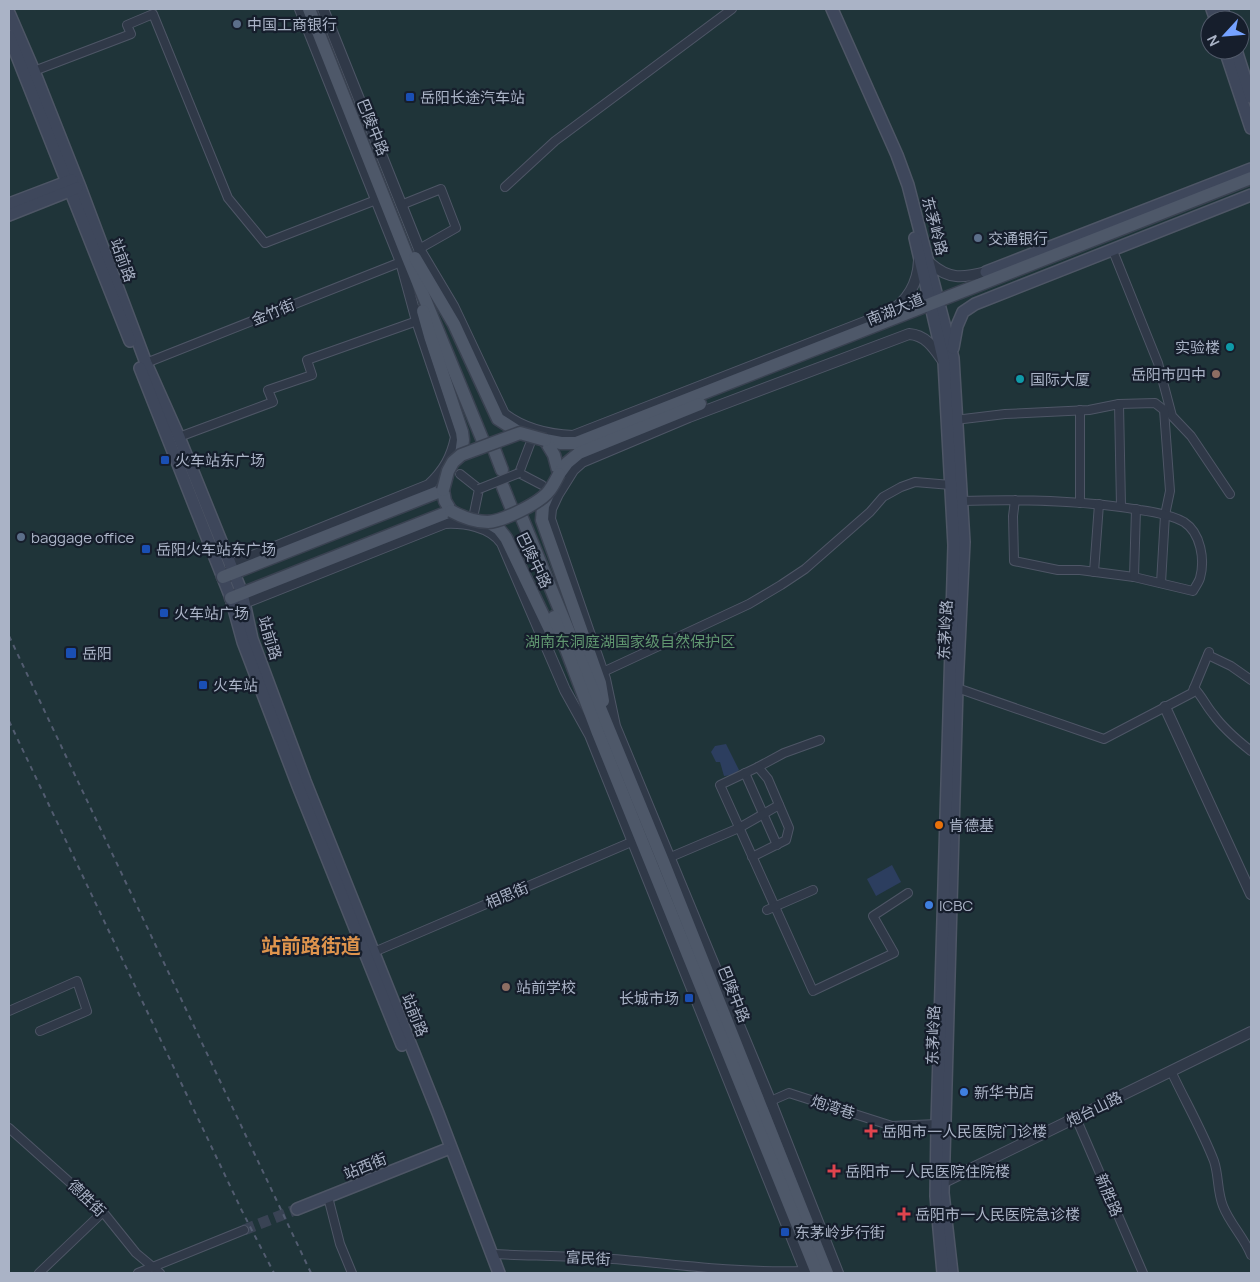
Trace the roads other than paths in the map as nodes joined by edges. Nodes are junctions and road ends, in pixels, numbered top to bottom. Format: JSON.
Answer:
{"nodes":[{"id":1,"x":300,"y":9,"type":"edge"},
{"id":2,"x":309,"y":9,"type":"edge"},
{"id":3,"x":315,"y":9,"type":"edge"},
{"id":4,"x":323,"y":9,"type":"edge"},
{"id":5,"x":732,"y":9,"type":"edge"},
{"id":6,"x":826,"y":9,"type":"edge"},
{"id":7,"x":832,"y":9,"type":"edge"},
{"id":8,"x":9,"y":13,"type":"edge"},
{"id":9,"x":9,"y":36,"type":"edge"},
{"id":10,"x":1229,"y":60,"type":"edge"},
{"id":11,"x":1239,"y":60,"type":"edge"},
{"id":12,"x":34,"y":71,"type":"junction"},
{"id":13,"x":1251,"y":97,"type":"edge"},
{"id":14,"x":1251,"y":128,"type":"edge"},
{"id":15,"x":1251,"y":168,"type":"edge"},
{"id":16,"x":1251,"y":178,"type":"edge"},
{"id":17,"x":73,"y":185,"type":"junction"},
{"id":18,"x":1251,"y":186,"type":"edge"},
{"id":19,"x":505,"y":187,"type":"dead end"},
{"id":20,"x":1251,"y":196,"type":"edge"},
{"id":21,"x":376,"y":200,"type":"junction"},
{"id":22,"x":9,"y":204,"type":"edge"},
{"id":23,"x":402,"y":205,"type":"junction"},
{"id":24,"x":9,"y":215,"type":"edge"},
{"id":25,"x":1112,"y":250,"type":"junction"},
{"id":26,"x":919,"y":253,"type":"junction"},
{"id":27,"x":410,"y":256,"type":"junction"},
{"id":28,"x":930,"y":263,"type":"junction"},
{"id":29,"x":986,"y":272,"type":"joint"},
{"id":30,"x":935,"y":306,"type":"junction"},
{"id":31,"x":417,"y":321,"type":"junction"},
{"id":32,"x":948,"y":360,"type":"junction"},
{"id":33,"x":146,"y":362,"type":"junction"},
{"id":34,"x":727,"y":389,"type":"junction"},
{"id":35,"x":1119,"y":404,"type":"junction"},
{"id":36,"x":1080,"y":410,"type":"junction"},
{"id":37,"x":956,"y":420,"type":"junction"},
{"id":38,"x":520,"y":433,"type":"junction"},
{"id":39,"x":179,"y":437,"type":"junction"},
{"id":40,"x":545,"y":440,"type":"junction"},
{"id":41,"x":530,"y":444,"type":"dead end"},
{"id":42,"x":461,"y":455,"type":"junction"},
{"id":43,"x":499,"y":471,"type":"dead end"},
{"id":44,"x":519,"y":473,"type":"junction"},
{"id":45,"x":460,"y":474,"type":"dead end"},
{"id":46,"x":559,"y":474,"type":"junction"},
{"id":47,"x":951,"y":485,"type":"junction"},
{"id":48,"x":506,"y":486,"type":"dead end"},
{"id":49,"x":479,"y":489,"type":"junction"},
{"id":50,"x":546,"y":489,"type":"junction"},
{"id":51,"x":443,"y":490,"type":"junction"},
{"id":52,"x":1230,"y":494,"type":"dead end"},
{"id":53,"x":1015,"y":500,"type":"junction"},
{"id":54,"x":961,"y":501,"type":"junction"},
{"id":55,"x":1080,"y":503,"type":"junction"},
{"id":56,"x":1099,"y":504,"type":"junction"},
{"id":57,"x":514,"y":506,"type":"dead end"},
{"id":58,"x":1121,"y":506,"type":"junction"},
{"id":59,"x":1136,"y":509,"type":"junction"},
{"id":60,"x":451,"y":511,"type":"junction"},
{"id":61,"x":474,"y":513,"type":"dead end"},
{"id":62,"x":1165,"y":515,"type":"junction"},
{"id":63,"x":519,"y":519,"type":"dead end"},
{"id":64,"x":488,"y":522,"type":"junction"},
{"id":65,"x":229,"y":571,"type":"junction"},
{"id":66,"x":1094,"y":572,"type":"junction"},
{"id":67,"x":1134,"y":577,"type":"junction"},
{"id":68,"x":1161,"y":583,"type":"junction"},
{"id":69,"x":239,"y":598,"type":"junction"},
{"id":70,"x":603,"y":672,"type":"junction"},
{"id":71,"x":1251,"y":680,"type":"edge"},
{"id":72,"x":957,"y":688,"type":"junction"},
{"id":73,"x":1194,"y":688,"type":"junction"},
{"id":74,"x":1165,"y":707,"type":"junction"},
{"id":75,"x":603,"y":731,"type":"junction"},
{"id":76,"x":820,"y":740,"type":"dead end"},
{"id":77,"x":1251,"y":751,"type":"edge"},
{"id":78,"x":758,"y":767,"type":"junction"},
{"id":79,"x":745,"y":773,"type":"junction"},
{"id":80,"x":779,"y":805,"type":"junction"},
{"id":81,"x":764,"y":815,"type":"junction"},
{"id":82,"x":739,"y":828,"type":"junction"},
{"id":83,"x":637,"y":840,"type":"junction"},
{"id":84,"x":777,"y":845,"type":"junction"},
{"id":85,"x":752,"y":857,"type":"junction"},
{"id":86,"x":666,"y":859,"type":"junction"},
{"id":87,"x":813,"y":890,"type":"dead end"},
{"id":88,"x":908,"y":893,"type":"dead end"},
{"id":89,"x":1251,"y":894,"type":"edge"},
{"id":90,"x":771,"y":908,"type":"junction"},
{"id":91,"x":374,"y":952,"type":"junction"},
{"id":92,"x":691,"y":962,"type":"junction"},
{"id":93,"x":690,"y":983,"type":"junction"},
{"id":94,"x":9,"y":1011,"type":"edge"},
{"id":95,"x":714,"y":1018,"type":"junction"},
{"id":96,"x":40,"y":1031,"type":"dead end"},
{"id":97,"x":709,"y":1032,"type":"junction"},
{"id":98,"x":1251,"y":1032,"type":"edge"},
{"id":99,"x":1171,"y":1071,"type":"junction"},
{"id":100,"x":765,"y":1103,"type":"junction"},
{"id":101,"x":1076,"y":1118,"type":"junction"},
{"id":102,"x":936,"y":1124,"type":"junction"},
{"id":103,"x":9,"y":1128,"type":"edge"},
{"id":104,"x":444,"y":1150,"type":"junction"},
{"id":105,"x":940,"y":1183,"type":"junction"},
{"id":106,"x":328,"y":1197,"type":"junction"},
{"id":107,"x":297,"y":1209,"type":"tunnel mouth"},
{"id":108,"x":103,"y":1212,"type":"junction"},
{"id":109,"x":244,"y":1230,"type":"tunnel mouth"},
{"id":110,"x":1249,"y":1242,"type":"edge"},
{"id":111,"x":492,"y":1254,"type":"junction"},
{"id":112,"x":1251,"y":1255,"type":"edge"},
{"id":113,"x":154,"y":1267,"type":"junction"},
{"id":114,"x":39,"y":1273,"type":"edge"},
{"id":115,"x":138,"y":1273,"type":"edge"},
{"id":116,"x":160,"y":1273,"type":"edge"},
{"id":117,"x":352,"y":1273,"type":"edge"},
{"id":118,"x":493,"y":1273,"type":"edge"},
{"id":119,"x":499,"y":1273,"type":"edge"},
{"id":120,"x":809,"y":1273,"type":"edge"},
{"id":121,"x":827,"y":1273,"type":"edge"},
{"id":122,"x":838,"y":1273,"type":"edge"},
{"id":123,"x":943,"y":1273,"type":"edge"},
{"id":124,"x":952,"y":1273,"type":"edge"},
{"id":125,"x":1143,"y":1273,"type":"edge"}],
"edges":[{"from":1,"to":21,"type":"street"},
{"from":2,"to":27,"type":"main road","name":"巴陵中路"},
{"from":3,"to":27,"type":"main road","name":"巴陵中路"},
{"from":4,"to":23,"type":"street"},
{"from":5,"to":19,"type":"street"},
{"from":6,"to":26,"type":"main road","name":"东茅岭路"},
{"from":7,"to":28,"type":"main road","name":"东茅岭路"},
{"from":8,"to":12,"type":"main road","name":"站前路"},
{"from":9,"to":17,"type":"main road","name":"站前路"},
{"from":10,"to":14,"type":"main road"},
{"from":11,"to":13,"type":"main road"},
{"from":12,"to":17,"type":"main road","name":"站前路"},
{"from":12,"to":21,"type":"street"},
{"from":15,"to":29,"type":"main road"},
{"from":16,"to":30,"type":"main road","name":"南湖大道"},
{"from":17,"to":22,"type":"main road"},
{"from":17,"to":24,"type":"main road"},
{"from":17,"to":33,"type":"main road","name":"站前路"},
{"from":17,"to":65,"type":"main road","name":"站前路"},
{"from":18,"to":30,"type":"main road","name":"南湖大道"},
{"from":20,"to":25,"type":"main road"},
{"from":21,"to":27,"type":"street"},
{"from":23,"to":27,"type":"street"},
{"from":23,"to":27,"type":"street","name":"金竹街"},
{"from":25,"to":32,"type":"main road"},
{"from":25,"to":52,"type":"street"},
{"from":26,"to":27,"type":"street"},
{"from":26,"to":30,"type":"main road","name":"东茅岭路"},
{"from":27,"to":31,"type":"street"},
{"from":27,"to":33,"type":"street","name":"金竹街"},
{"from":27,"to":38,"type":"main road","name":"巴陵中路"},
{"from":27,"to":42,"type":"main road","name":"巴陵中路"},
{"from":27,"to":43,"type":"main road","name":"巴陵中路"},
{"from":28,"to":29,"type":"street"},
{"from":28,"to":30,"type":"main road","name":"东茅岭路"},
{"from":30,"to":32,"type":"main road","name":"东茅岭路"},
{"from":30,"to":34,"type":"main road","name":"南湖大道"},
{"from":31,"to":39,"type":"street"},
{"from":31,"to":65,"type":"street"},
{"from":32,"to":37,"type":"main road","name":"东茅岭路"},
{"from":32,"to":47,"type":"main road","name":"东茅岭路"},
{"from":32,"to":70,"type":"street"},
{"from":33,"to":39,"type":"main road","name":"站前路"},
{"from":34,"to":40,"type":"main road","name":"巴陵中路"},
{"from":34,"to":46,"type":"main road","name":"南湖大道"},
{"from":35,"to":36,"type":"street"},
{"from":35,"to":58,"type":"street"},
{"from":35,"to":62,"type":"street"},
{"from":36,"to":37,"type":"street"},
{"from":36,"to":55,"type":"street"},
{"from":37,"to":54,"type":"main road","name":"东茅岭路"},
{"from":38,"to":40,"type":"main road","name":"巴陵中路","bridge":true},
{"from":38,"to":42,"type":"main road","bridge":true},
{"from":39,"to":65,"type":"main road","name":"站前路"},
{"from":40,"to":46,"type":"main road"},
{"from":41,"to":44,"type":"street"},
{"from":42,"to":51,"type":"main road","bridge":true},
{"from":44,"to":49,"type":"street","bridge":true},
{"from":44,"to":50,"type":"street"},
{"from":45,"to":49,"type":"street"},
{"from":46,"to":50,"type":"main road","name":"巴陵中路","bridge":true},
{"from":47,"to":70,"type":"street"},
{"from":47,"to":102,"type":"main road","name":"东茅岭路"},
{"from":48,"to":57,"type":"main road"},
{"from":49,"to":61,"type":"street"},
{"from":50,"to":64,"type":"main road","bridge":true},
{"from":50,"to":75,"type":"main road","name":"巴陵中路"},
{"from":51,"to":60,"type":"main road"},
{"from":51,"to":65,"type":"main road"},
{"from":53,"to":54,"type":"street"},
{"from":53,"to":55,"type":"street"},
{"from":53,"to":66,"type":"street"},
{"from":54,"to":72,"type":"main road","name":"东茅岭路"},
{"from":55,"to":56,"type":"street"},
{"from":56,"to":58,"type":"street"},
{"from":56,"to":66,"type":"street"},
{"from":58,"to":59,"type":"street"},
{"from":59,"to":62,"type":"street"},
{"from":59,"to":67,"type":"street"},
{"from":60,"to":64,"type":"main road","bridge":true},
{"from":60,"to":69,"type":"main road"},
{"from":62,"to":68,"type":"street"},
{"from":62,"to":68,"type":"street"},
{"from":63,"to":75,"type":"main road","name":"巴陵中路"},
{"from":64,"to":75,"type":"main road","name":"巴陵中路"},
{"from":65,"to":69,"type":"main road","name":"站前路"},
{"from":66,"to":67,"type":"street"},
{"from":67,"to":68,"type":"street"},
{"from":69,"to":83,"type":"street"},
{"from":69,"to":91,"type":"main road","name":"站前路"},
{"from":69,"to":104,"type":"main road","name":"站前路"},
{"from":70,"to":86,"type":"street"},
{"from":71,"to":73,"type":"street"},
{"from":72,"to":74,"type":"street"},
{"from":72,"to":105,"type":"main road","name":"东茅岭路"},
{"from":73,"to":74,"type":"street"},
{"from":73,"to":77,"type":"street"},
{"from":74,"to":89,"type":"street"},
{"from":75,"to":83,"type":"main road","name":"巴陵中路"},
{"from":75,"to":86,"type":"main road","name":"巴陵中路"},
{"from":76,"to":78,"type":"street"},
{"from":78,"to":79,"type":"street"},
{"from":78,"to":80,"type":"street"},
{"from":79,"to":81,"type":"street"},
{"from":79,"to":82,"type":"street"},
{"from":80,"to":81,"type":"street"},
{"from":80,"to":84,"type":"street"},
{"from":81,"to":82,"type":"street"},
{"from":81,"to":84,"type":"street"},
{"from":82,"to":85,"type":"street"},
{"from":82,"to":86,"type":"street"},
{"from":83,"to":91,"type":"street","name":"相思街"},
{"from":83,"to":92,"type":"main road","name":"巴陵中路"},
{"from":83,"to":93,"type":"street"},
{"from":84,"to":85,"type":"street"},
{"from":85,"to":90,"type":"street"},
{"from":86,"to":100,"type":"main road","name":"巴陵中路"},
{"from":87,"to":90,"type":"street"},
{"from":88,"to":90,"type":"street"},
{"from":91,"to":111,"type":"main road","name":"站前路"},
{"from":92,"to":93,"type":"street"},
{"from":92,"to":95,"type":"main road","name":"巴陵中路"},
{"from":93,"to":97,"type":"street"},
{"from":94,"to":96,"type":"street"},
{"from":95,"to":97,"type":"street"},
{"from":95,"to":120,"type":"main road","name":"巴陵中路"},
{"from":97,"to":120,"type":"street"},
{"from":98,"to":99,"type":"street","name":"炮台山路"},
{"from":99,"to":101,"type":"street","name":"炮台山路"},
{"from":99,"to":110,"type":"street"},
{"from":100,"to":102,"type":"street","name":"炮湾巷"},
{"from":100,"to":121,"type":"main road","name":"巴陵中路"},
{"from":100,"to":122,"type":"street"},
{"from":101,"to":105,"type":"street","name":"炮台山路"},
{"from":101,"to":125,"type":"street","name":"新胜路"},
{"from":102,"to":105,"type":"main road","name":"东茅岭路"},
{"from":103,"to":108,"type":"street","name":"德胜街"},
{"from":104,"to":106,"type":"main road","name":"站西街"},
{"from":104,"to":118,"type":"main road","name":"站前路"},
{"from":105,"to":123,"type":"main road","name":"东茅岭路"},
{"from":105,"to":124,"type":"main road","name":"东茅岭路"},
{"from":106,"to":107,"type":"main road","name":"站西街"},
{"from":106,"to":117,"type":"street"},
{"from":108,"to":113,"type":"street","name":"德胜街"},
{"from":108,"to":114,"type":"street"},
{"from":109,"to":113,"type":"street"},
{"from":110,"to":112,"type":"street"},
{"from":111,"to":119,"type":"main road","name":"站前路"},
{"from":111,"to":120,"type":"street","name":"富民街"},
{"from":113,"to":115,"type":"street"},
{"from":113,"to":116,"type":"street","name":"德胜街"}]}
